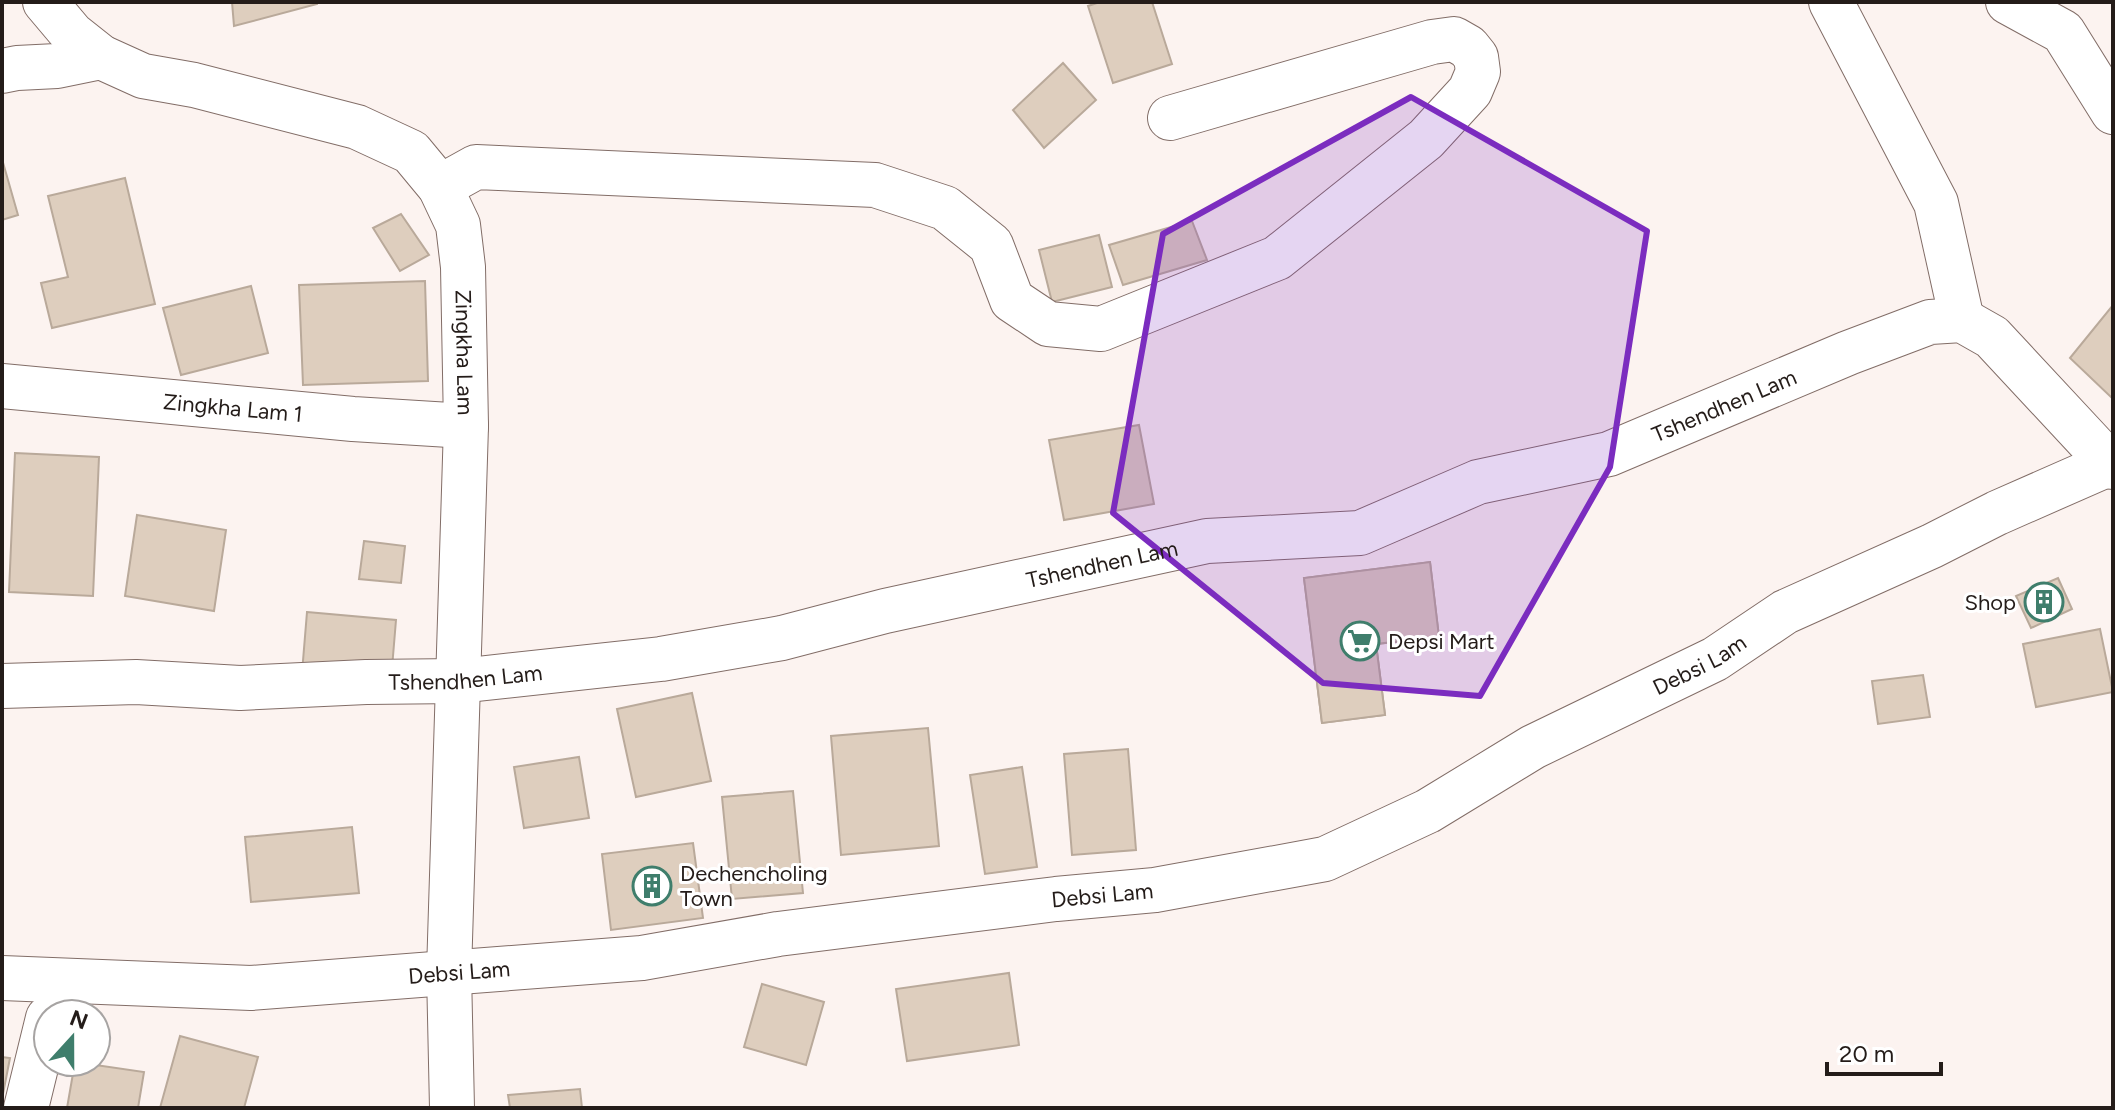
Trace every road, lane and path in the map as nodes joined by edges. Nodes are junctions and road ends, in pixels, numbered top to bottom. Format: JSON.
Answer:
{"nodes":[{"id":1,"x":45,"y":2,"type":"edge"},
{"id":2,"x":1831,"y":2,"type":"edge"},
{"id":3,"x":2008,"y":2,"type":"edge"},
{"id":4,"x":101,"y":57,"type":"junction"},
{"id":5,"x":2,"y":71,"type":"edge"},
{"id":6,"x":2113,"y":112,"type":"edge"},
{"id":7,"x":1170,"y":118,"type":"dead end"},
{"id":8,"x":440,"y":187,"type":"junction"},
{"id":9,"x":1962,"y":320,"type":"junction"},
{"id":10,"x":2,"y":386,"type":"edge"},
{"id":11,"x":466,"y":426,"type":"junction"},
{"id":12,"x":2112,"y":465,"type":"edge"},
{"id":13,"x":459,"y":681,"type":"junction"},
{"id":14,"x":2,"y":686,"type":"edge"},
{"id":15,"x":449,"y":972,"type":"junction"},
{"id":16,"x":2,"y":978,"type":"edge"},
{"id":17,"x":40,"y":998,"type":"edge"},
{"id":18,"x":112,"y":999,"type":"edge"},
{"id":19,"x":33,"y":1078,"type":"edge"},
{"id":20,"x":26,"y":1108,"type":"edge"},
{"id":21,"x":452,"y":1108,"type":"edge"}],
"edges":[{"from":1,"to":4,"type":"street","name":"Zingkha Lam"},
{"from":2,"to":9,"type":"street"},
{"from":3,"to":6,"type":"street"},
{"from":4,"to":5,"type":"street"},
{"from":4,"to":8,"type":"street","name":"Zingkha Lam"},
{"from":7,"to":8,"type":"street"},
{"from":8,"to":11,"type":"street","name":"Zingkha Lam"},
{"from":9,"to":12,"type":"street"},
{"from":9,"to":13,"type":"street","name":"Tshendhen Lam"},
{"from":10,"to":11,"type":"street","name":"Zingkha Lam 1"},
{"from":11,"to":13,"type":"street","name":"Zingkha Lam"},
{"from":12,"to":15,"type":"street","name":"Debsi Lam"},
{"from":13,"to":14,"type":"street","name":"Tshendhen Lam"},
{"from":13,"to":15,"type":"street","name":"Zingkha Lam"},
{"from":15,"to":18,"type":"street","name":"Debsi Lam"},
{"from":15,"to":21,"type":"street","name":"Zingkha Lam"},
{"from":16,"to":17,"type":"street","name":"Debsi Lam"},
{"from":19,"to":20,"type":"street"}]}
